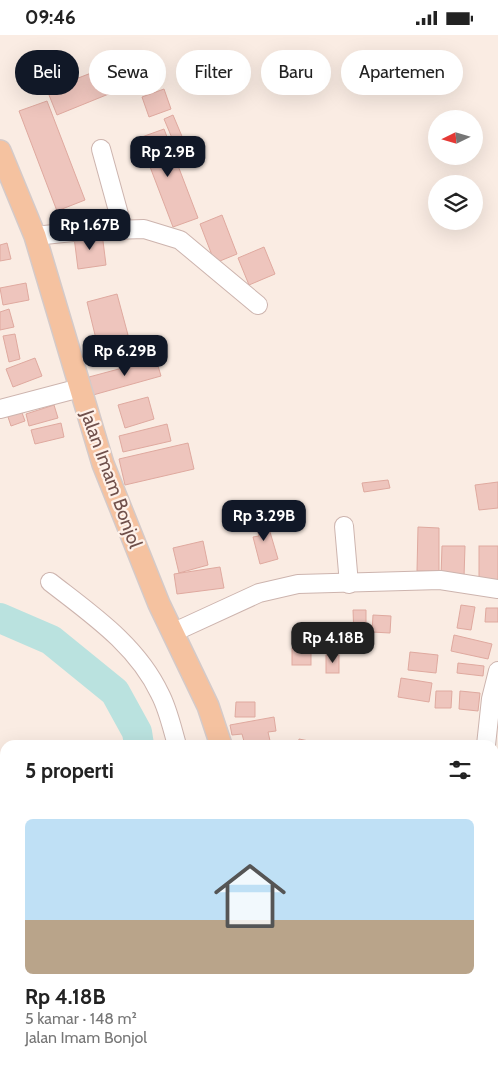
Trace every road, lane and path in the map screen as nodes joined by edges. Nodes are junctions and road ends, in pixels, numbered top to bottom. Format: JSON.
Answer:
{"nodes":[{"id":1,"x":101,"y":149,"type":"dead end"},
{"id":2,"x":0,"y":151,"type":"edge"},
{"id":3,"x":123,"y":229,"type":"junction"},
{"id":4,"x":35,"y":236,"type":"junction"},
{"id":5,"x":258,"y":305,"type":"dead end"},
{"id":6,"x":80,"y":388,"type":"junction"},
{"id":7,"x":0,"y":409,"type":"edge"},
{"id":8,"x":344,"y":526,"type":"dead end"},
{"id":9,"x":50,"y":582,"type":"dead end"},
{"id":10,"x":349,"y":584,"type":"junction"},
{"id":11,"x":498,"y":589,"type":"edge"},
{"id":12,"x":172,"y":633,"type":"junction"},
{"id":13,"x":498,"y":671,"type":"edge"},
{"id":14,"x":175,"y":740,"type":"edge"},
{"id":15,"x":219,"y":740,"type":"edge"},
{"id":16,"x":487,"y":740,"type":"edge"}],
"edges":[{"from":1,"to":3,"type":"street"},
{"from":2,"to":4,"type":"main road","name":"Jalan Imam Bonjol"},
{"from":3,"to":4,"type":"street"},
{"from":3,"to":5,"type":"street"},
{"from":4,"to":6,"type":"main road","name":"Jalan Imam Bonjol"},
{"from":6,"to":7,"type":"street"},
{"from":6,"to":12,"type":"main road","name":"Jalan Imam Bonjol"},
{"from":8,"to":10,"type":"street"},
{"from":9,"to":14,"type":"street"},
{"from":10,"to":11,"type":"street"},
{"from":10,"to":12,"type":"street"},
{"from":12,"to":15,"type":"main road","name":"Jalan Imam Bonjol"},
{"from":13,"to":16,"type":"street"}]}
